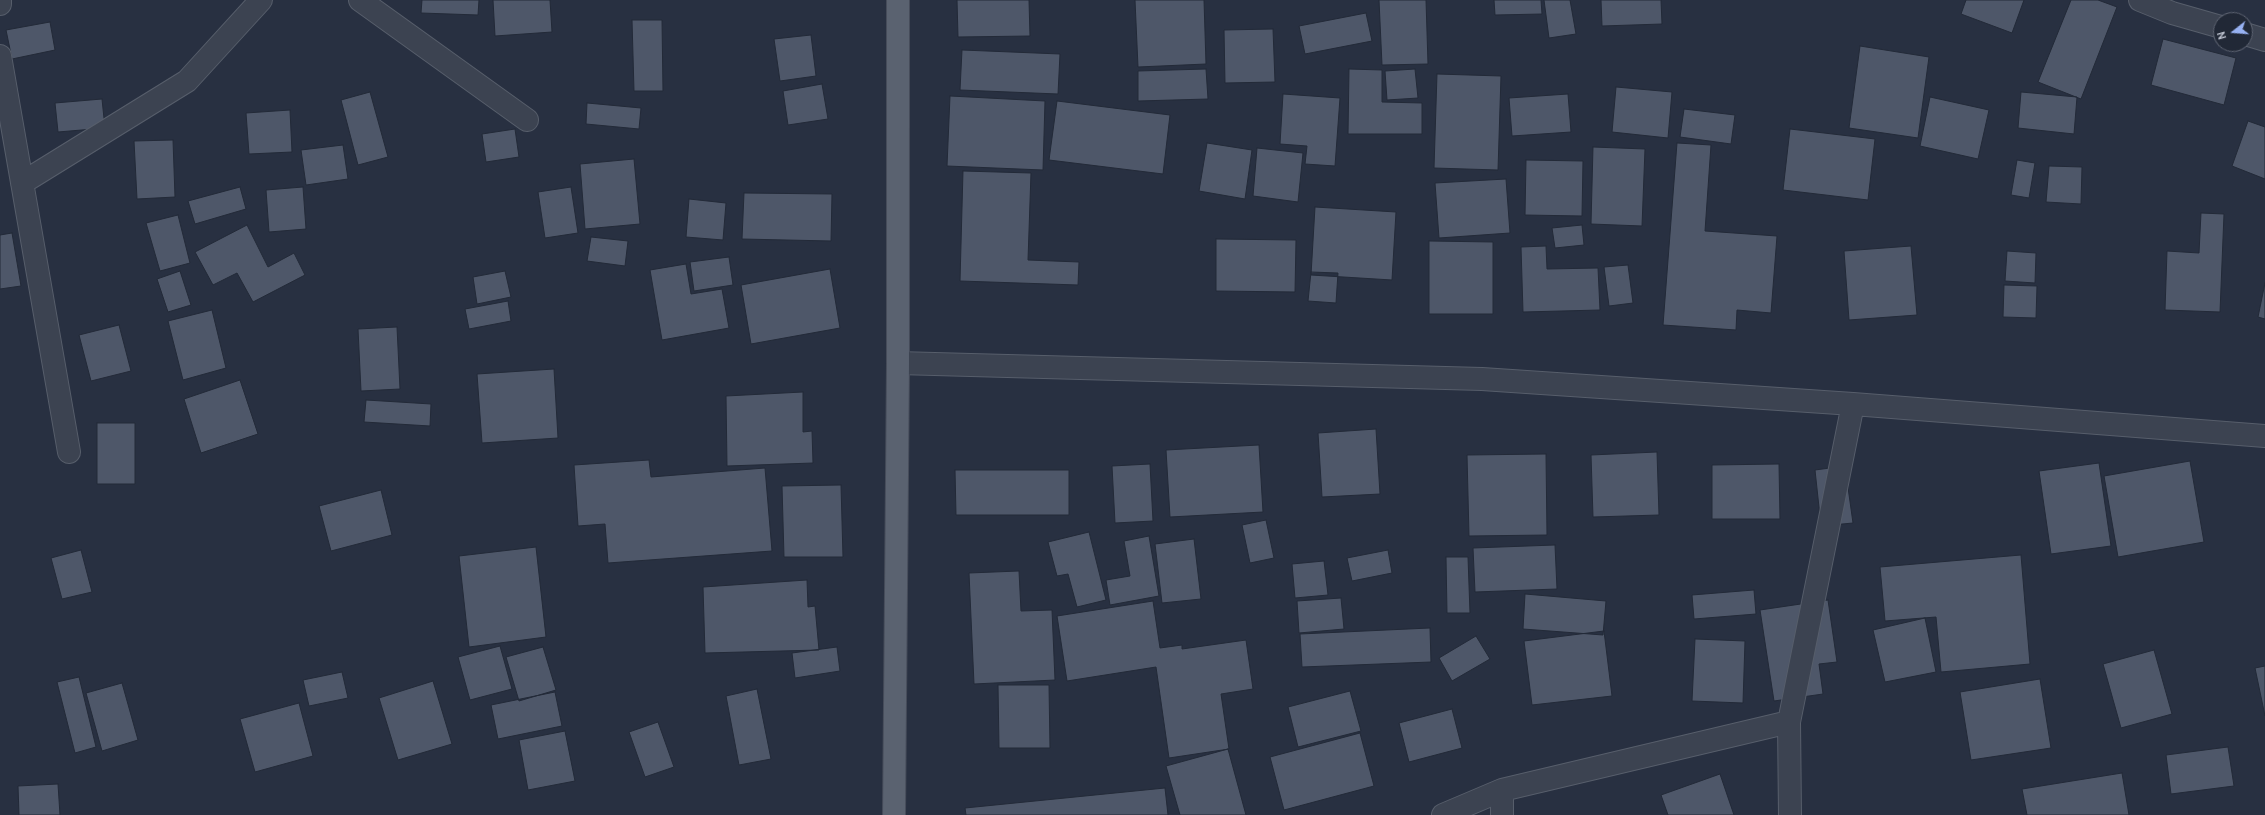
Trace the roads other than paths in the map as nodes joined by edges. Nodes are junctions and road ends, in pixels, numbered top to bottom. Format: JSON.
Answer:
{"nodes":[{"id":1,"x":0,"y":0,"type":"edge"},
{"id":2,"x":261,"y":0,"type":"edge"},
{"id":3,"x":360,"y":0,"type":"edge"},
{"id":4,"x":898,"y":0,"type":"edge"},
{"id":5,"x":2140,"y":0,"type":"edge"},
{"id":6,"x":0,"y":4,"type":"edge"},
{"id":7,"x":2213,"y":25,"type":"edge"},
{"id":8,"x":2253,"y":36,"type":"edge"},
{"id":9,"x":2265,"y":40,"type":"edge"},
{"id":10,"x":0,"y":56,"type":"edge"},
{"id":11,"x":527,"y":120,"type":"dead end"},
{"id":12,"x":22,"y":183,"type":"junction"},
{"id":13,"x":898,"y":363,"type":"junction"},
{"id":14,"x":1853,"y":404,"type":"junction"},
{"id":15,"x":2265,"y":436,"type":"edge"},
{"id":16,"x":69,"y":452,"type":"dead end"},
{"id":17,"x":1789,"y":722,"type":"junction"},
{"id":18,"x":1502,"y":790,"type":"junction"},
{"id":19,"x":894,"y":815,"type":"edge"},
{"id":20,"x":1443,"y":815,"type":"edge"},
{"id":21,"x":1502,"y":815,"type":"edge"},
{"id":22,"x":1790,"y":815,"type":"edge"}],
"edges":[{"from":1,"to":6,"type":"street"},
{"from":2,"to":12,"type":"street"},
{"from":3,"to":11,"type":"street"},
{"from":4,"to":13,"type":"main road"},
{"from":5,"to":7,"type":"street"},
{"from":8,"to":9,"type":"street"},
{"from":10,"to":12,"type":"street"},
{"from":12,"to":16,"type":"street"},
{"from":13,"to":14,"type":"street"},
{"from":13,"to":19,"type":"main road"},
{"from":14,"to":15,"type":"street"},
{"from":14,"to":17,"type":"street"},
{"from":17,"to":18,"type":"street"},
{"from":17,"to":22,"type":"street"},
{"from":18,"to":20,"type":"street"},
{"from":18,"to":21,"type":"street"}]}
